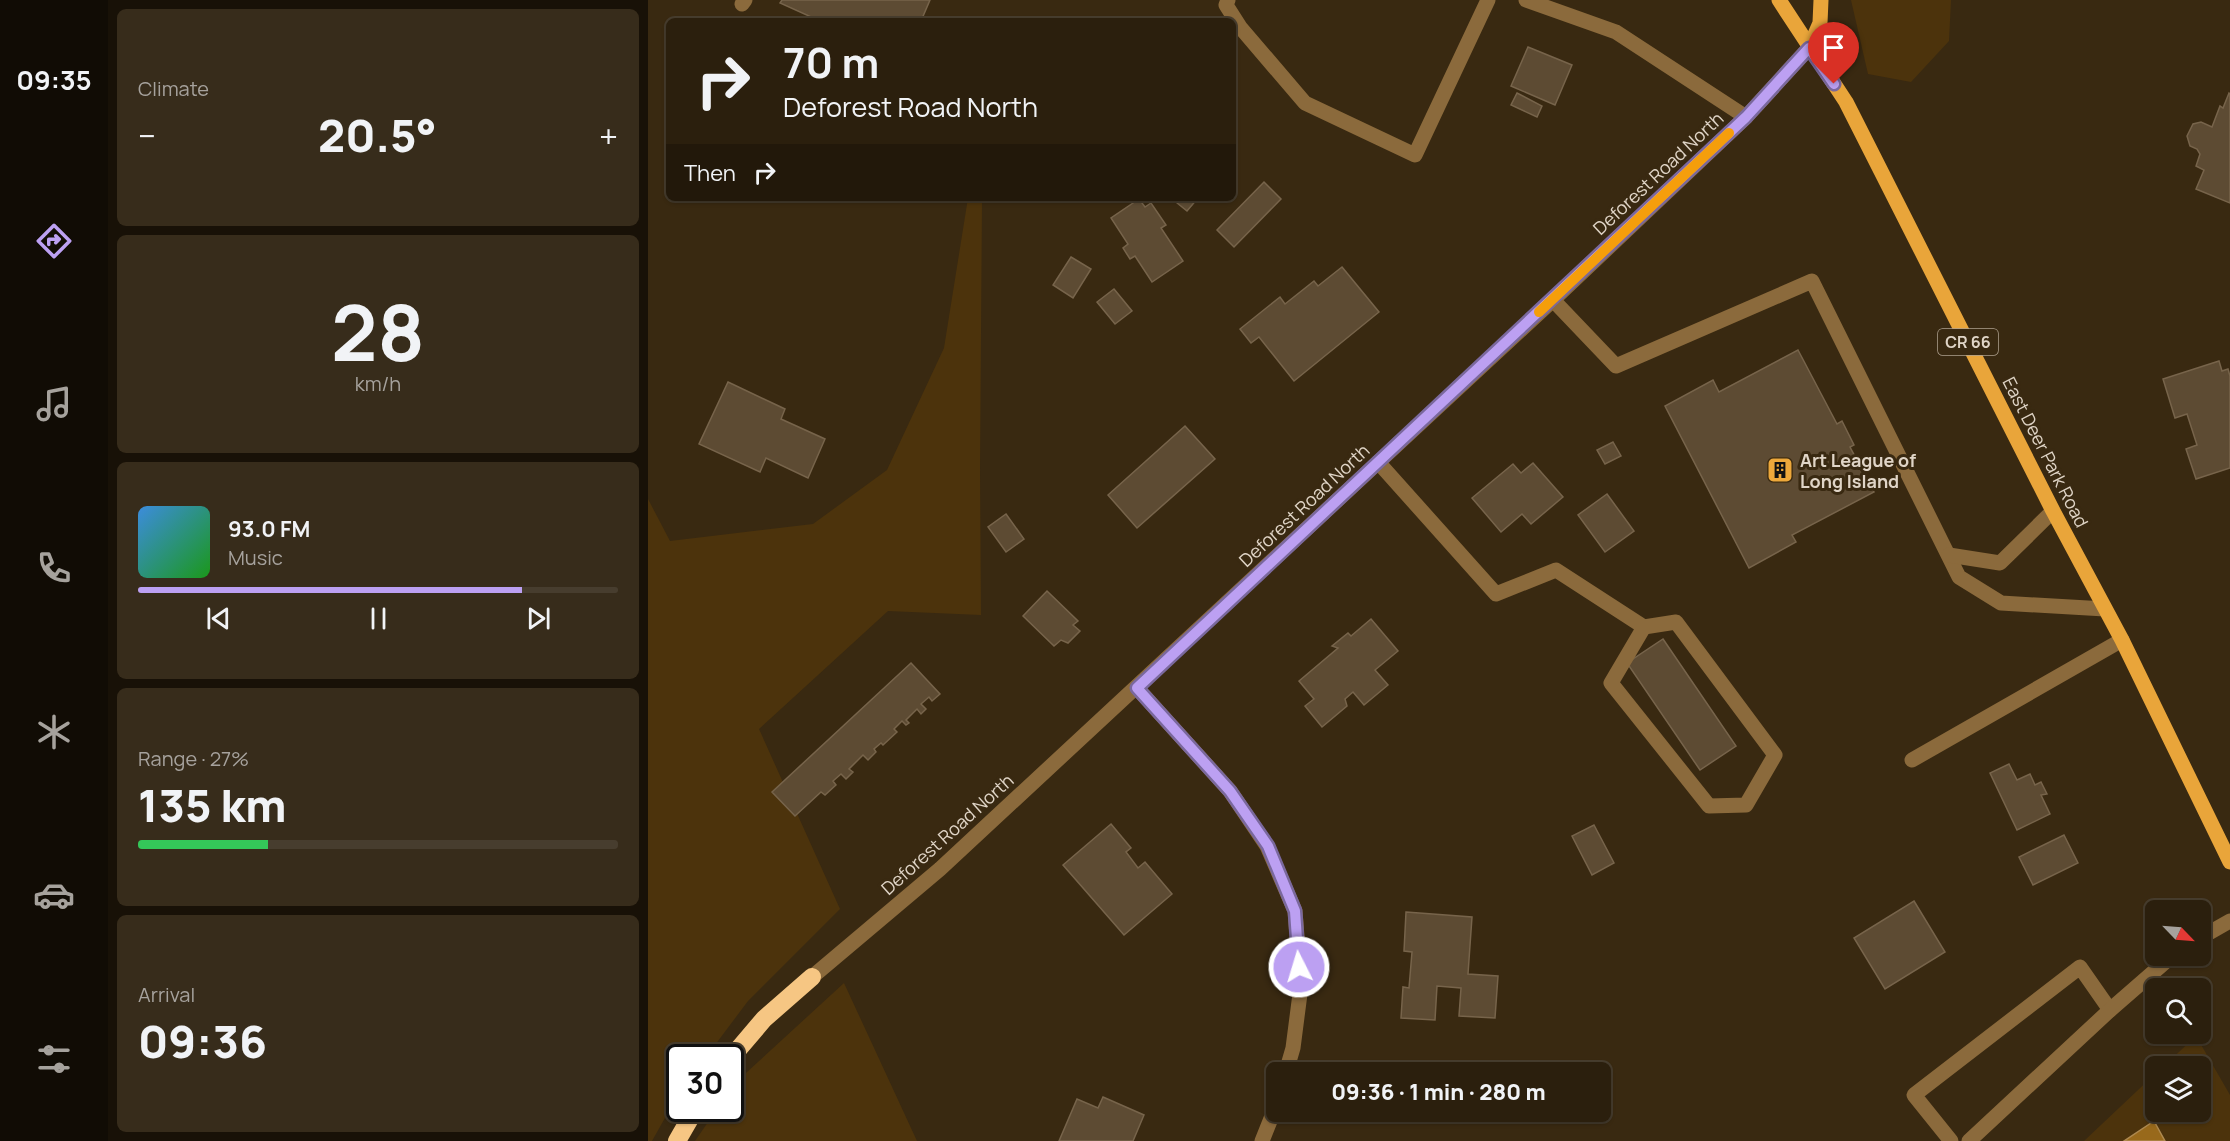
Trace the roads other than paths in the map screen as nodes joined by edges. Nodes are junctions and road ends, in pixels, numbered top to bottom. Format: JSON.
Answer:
{"nodes":[{"id":1,"x":1488,"y":0,"type":"edge"},
{"id":2,"x":1526,"y":0,"type":"edge"},
{"id":3,"x":1821,"y":0,"type":"edge"},
{"id":4,"x":1778,"y":1,"type":"edge"},
{"id":5,"x":1223,"y":2,"type":"edge"},
{"id":6,"x":1233,"y":18,"type":"edge"},
{"id":7,"x":1236,"y":22,"type":"edge"},
{"id":8,"x":1809,"y":48,"type":"junction"},
{"id":9,"x":1746,"y":117,"type":"junction"},
{"id":10,"x":1553,"y":300,"type":"junction"},
{"id":11,"x":1378,"y":462,"type":"junction"},
{"id":12,"x":2053,"y":511,"type":"junction"},
{"id":13,"x":1948,"y":555,"type":"junction"},
{"id":14,"x":2105,"y":609,"type":"junction"},
{"id":15,"x":1644,"y":627,"type":"junction"},
{"id":16,"x":2122,"y":640,"type":"junction"},
{"id":17,"x":1137,"y":688,"type":"junction"},
{"id":18,"x":1912,"y":760,"type":"dead end"},
{"id":19,"x":2230,"y":862,"type":"edge"},
{"id":20,"x":2230,"y":921,"type":"edge"},
{"id":21,"x":2211,"y":932,"type":"edge"},
{"id":22,"x":2161,"y":966,"type":"edge"},
{"id":23,"x":812,"y":976,"type":"joint"},
{"id":24,"x":2110,"y":1010,"type":"junction"},
{"id":25,"x":743,"y":1044,"type":"edge"},
{"id":26,"x":1289,"y":1062,"type":"edge"},
{"id":27,"x":688,"y":1122,"type":"edge"},
{"id":28,"x":1270,"y":1122,"type":"edge"},
{"id":29,"x":677,"y":1141,"type":"edge"},
{"id":30,"x":1262,"y":1141,"type":"edge"},
{"id":31,"x":1951,"y":1141,"type":"edge"},
{"id":32,"x":1969,"y":1141,"type":"edge"}],
"edges":[{"from":1,"to":7,"type":"street"},
{"from":2,"to":9,"type":"street"},
{"from":3,"to":8,"type":"main road"},
{"from":4,"to":8,"type":"main road","name":"East Deer Park Road","number":"CR 66"},
{"from":5,"to":6,"type":"street"},
{"from":8,"to":9,"type":"street","name":"Deforest Road North"},
{"from":8,"to":12,"type":"main road","name":"East Deer Park Road","number":"CR 66"},
{"from":9,"to":10,"type":"street","name":"Deforest Road North"},
{"from":10,"to":11,"type":"street","name":"Deforest Road North"},
{"from":10,"to":13,"type":"street"},
{"from":11,"to":15,"type":"street"},
{"from":11,"to":17,"type":"street","name":"Deforest Road North"},
{"from":12,"to":13,"type":"street"},
{"from":12,"to":14,"type":"main road","name":"East Deer Park Road","number":"CR 66"},
{"from":13,"to":14,"type":"street"},
{"from":14,"to":16,"type":"main road","name":"East Deer Park Road","number":"CR 66"},
{"from":15,"to":15,"type":"street"},
{"from":16,"to":18,"type":"street"},
{"from":16,"to":19,"type":"main road","name":"East Deer Park Road","number":"CR 66"},
{"from":17,"to":23,"type":"street","name":"Deforest Road North"},
{"from":17,"to":26,"type":"street"},
{"from":20,"to":21,"type":"street"},
{"from":22,"to":24,"type":"street"},
{"from":23,"to":25,"type":"highway"},
{"from":24,"to":31,"type":"street"},
{"from":24,"to":32,"type":"street"},
{"from":27,"to":29,"type":"highway"},
{"from":28,"to":30,"type":"street"}]}
